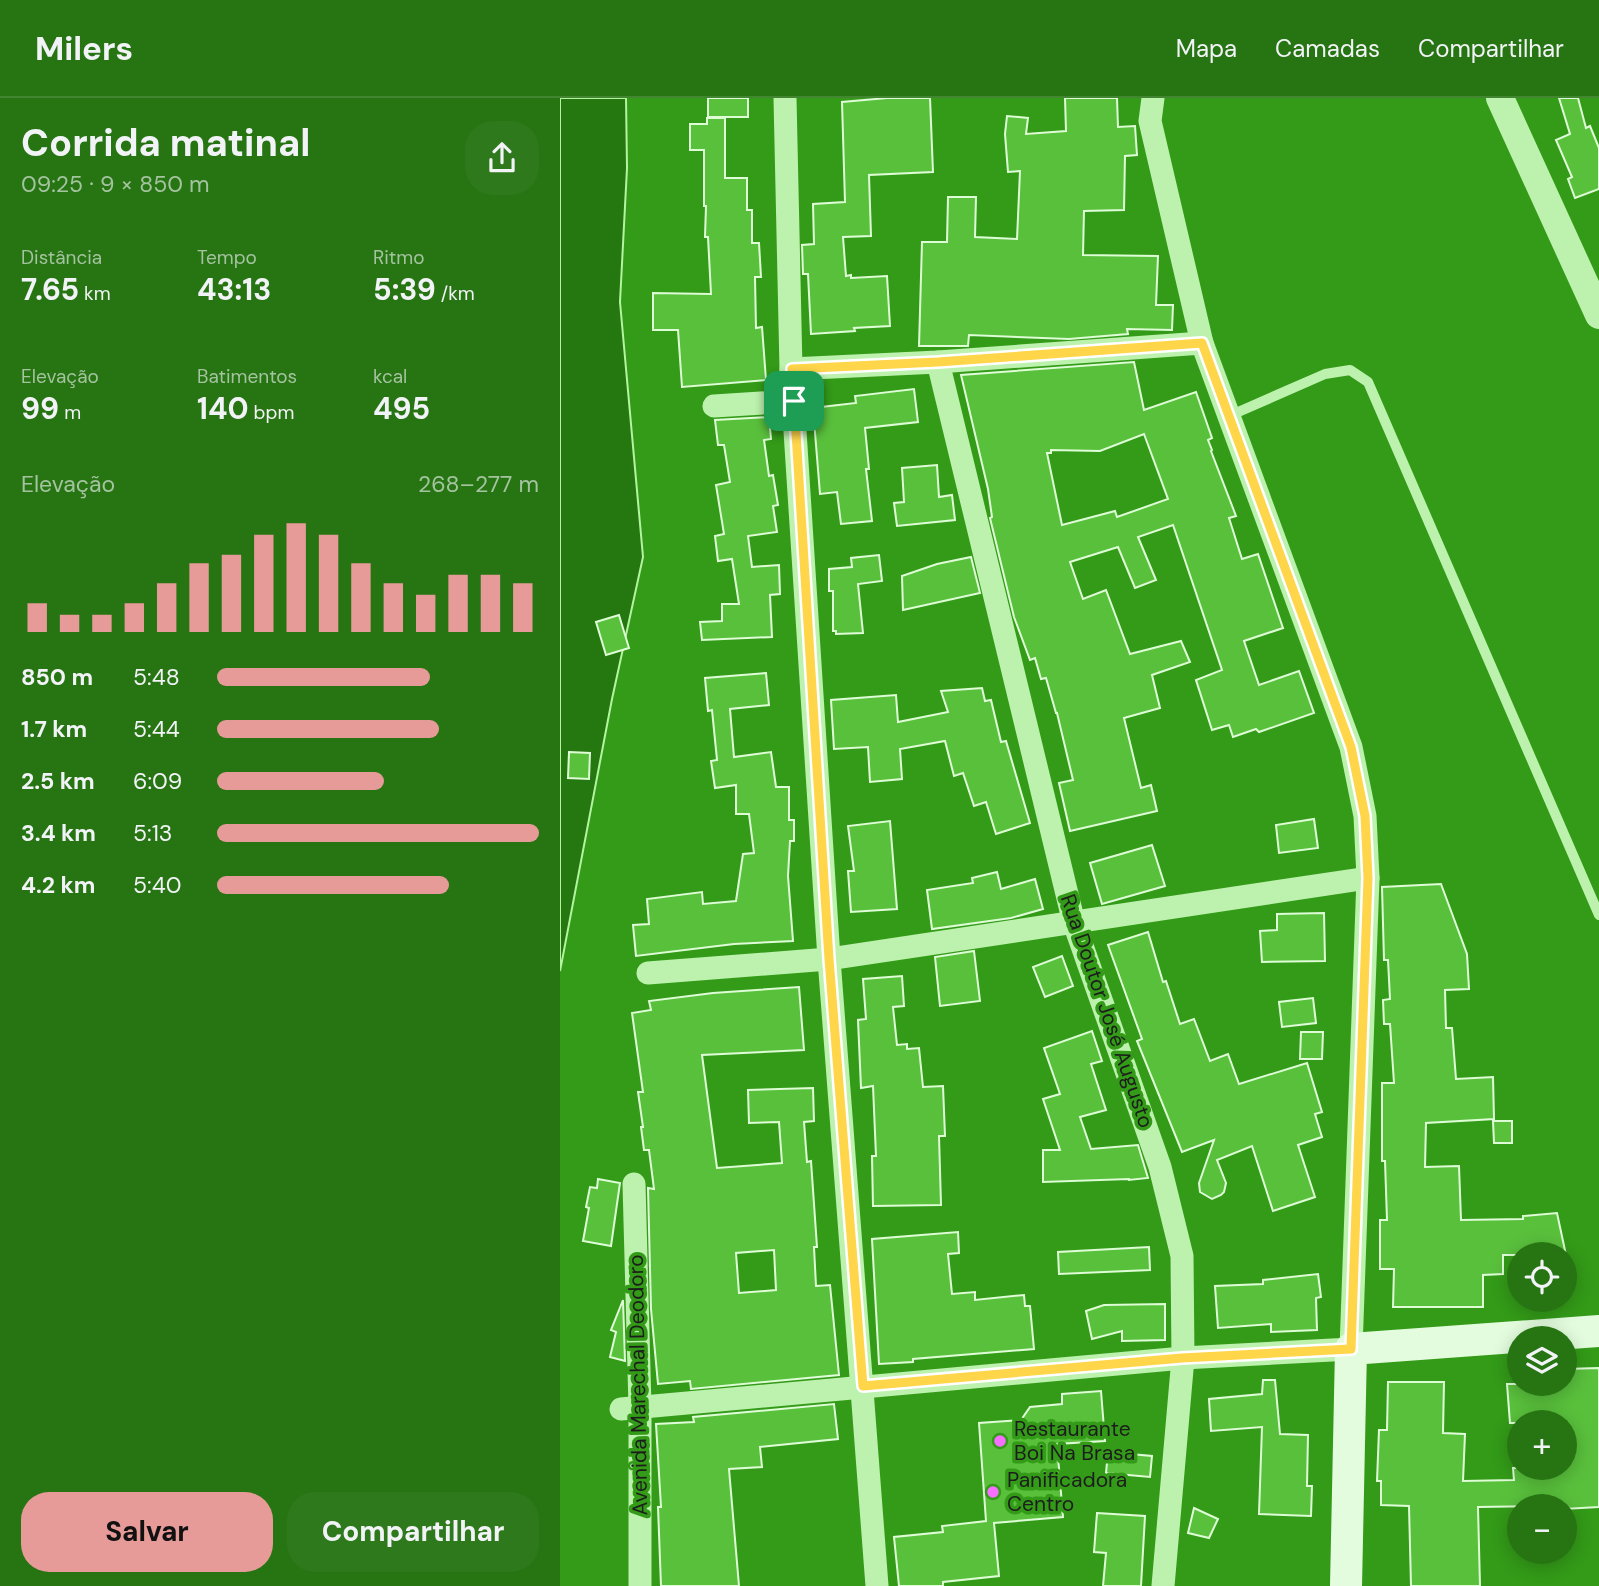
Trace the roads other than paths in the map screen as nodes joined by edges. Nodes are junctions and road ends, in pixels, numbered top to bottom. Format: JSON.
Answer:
{"nodes":[{"id":1,"x":785,"y":98,"type":"edge"},
{"id":2,"x":1153,"y":98,"type":"edge"},
{"id":3,"x":1500,"y":98,"type":"edge"},
{"id":4,"x":1599,"y":315,"type":"edge"},
{"id":5,"x":1202,"y":343,"type":"junction"},
{"id":6,"x":938,"y":362,"type":"junction"},
{"id":7,"x":792,"y":369,"type":"junction"},
{"id":8,"x":794,"y":401,"type":"junction"},
{"id":9,"x":715,"y":406,"type":"dead end"},
{"id":10,"x":1229,"y":416,"type":"junction"},
{"id":11,"x":1368,"y":878,"type":"junction"},
{"id":12,"x":1599,"y":915,"type":"edge"},
{"id":13,"x":1074,"y":923,"type":"junction"},
{"id":14,"x":829,"y":959,"type":"junction"},
{"id":15,"x":648,"y":973,"type":"dead end"},
{"id":16,"x":634,"y":1184,"type":"dead end"},
{"id":17,"x":1599,"y":1331,"type":"edge"},
{"id":18,"x":1351,"y":1349,"type":"junction"},
{"id":19,"x":1182,"y":1358,"type":"junction"},
{"id":20,"x":863,"y":1386,"type":"junction"},
{"id":21,"x":630,"y":1408,"type":"junction"},
{"id":22,"x":640,"y":1586,"type":"edge"},
{"id":23,"x":877,"y":1586,"type":"edge"},
{"id":24,"x":1163,"y":1586,"type":"edge"},
{"id":25,"x":1346,"y":1586,"type":"edge"}],
"edges":[{"from":1,"to":7,"type":"street"},
{"from":2,"to":5,"type":"street"},
{"from":3,"to":4,"type":"street"},
{"from":5,"to":6,"type":"street"},
{"from":5,"to":10,"type":"street"},
{"from":6,"to":7,"type":"street"},
{"from":6,"to":13,"type":"street","name":"Rua Doutor José Augusto"},
{"from":7,"to":8,"type":"street"},
{"from":8,"to":9,"type":"street"},
{"from":8,"to":14,"type":"street"},
{"from":10,"to":11,"type":"street"},
{"from":10,"to":12,"type":"lane"},
{"from":11,"to":13,"type":"street"},
{"from":11,"to":18,"type":"street"},
{"from":13,"to":14,"type":"street"},
{"from":13,"to":19,"type":"street","name":"Rua Doutor José Augusto"},
{"from":14,"to":15,"type":"street"},
{"from":14,"to":20,"type":"street"},
{"from":16,"to":21,"type":"street","name":"Avenida Marechal Deodoro"},
{"from":17,"to":18,"type":"main road"},
{"from":18,"to":19,"type":"street"},
{"from":18,"to":25,"type":"main road"},
{"from":19,"to":20,"type":"street"},
{"from":19,"to":24,"type":"street","name":"Rua Doutor José Augusto"},
{"from":20,"to":21,"type":"street"},
{"from":20,"to":23,"type":"street"},
{"from":21,"to":22,"type":"street","name":"Avenida Marechal Deodoro"}]}
